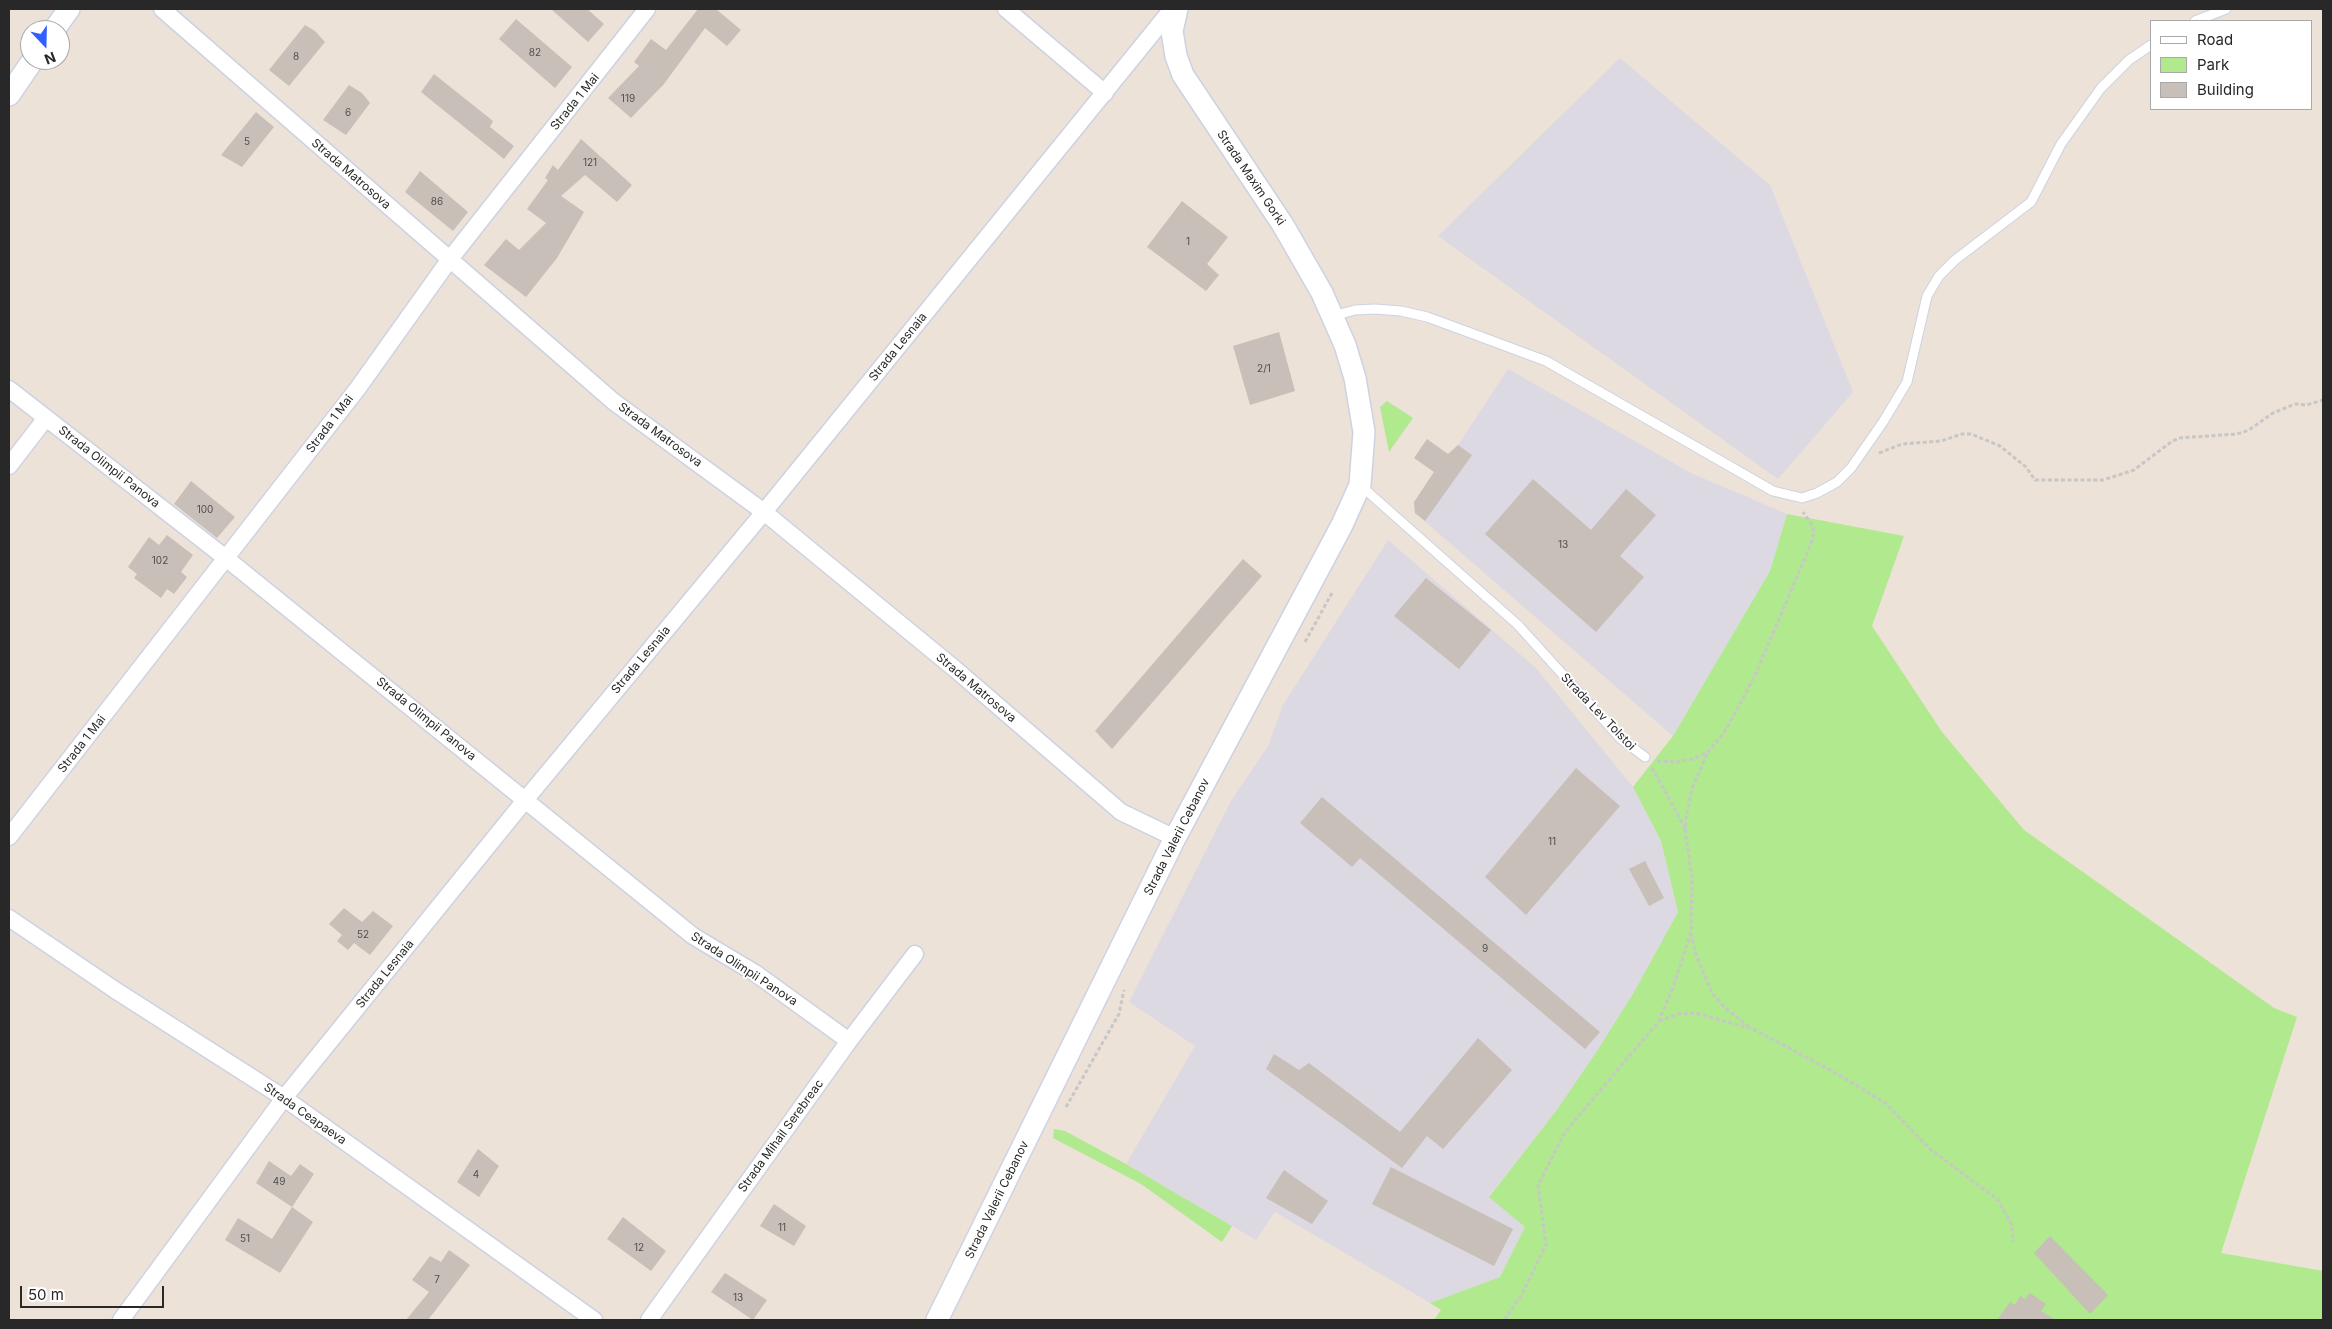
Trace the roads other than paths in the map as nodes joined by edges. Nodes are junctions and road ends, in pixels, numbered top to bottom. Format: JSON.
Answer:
{"nodes":[{"id":1,"x":69,"y":9,"type":"edge"},
{"id":2,"x":162,"y":9,"type":"edge"},
{"id":3,"x":648,"y":9,"type":"edge"},
{"id":4,"x":1006,"y":9,"type":"edge"},
{"id":5,"x":1172,"y":9,"type":"edge"},
{"id":6,"x":1177,"y":9,"type":"edge"},
{"id":7,"x":2226,"y":9,"type":"edge"},
{"id":8,"x":61,"y":20,"type":"edge"},
{"id":9,"x":2198,"y":20,"type":"edge"},
{"id":10,"x":2150,"y":46,"type":"edge"},
{"id":11,"x":26,"y":70,"type":"edge"},
{"id":12,"x":1105,"y":93,"type":"junction"},
{"id":13,"x":9,"y":95,"type":"edge"},
{"id":14,"x":450,"y":259,"type":"junction"},
{"id":15,"x":1332,"y":316,"type":"junction"},
{"id":16,"x":1345,"y":345,"type":"joint"},
{"id":17,"x":9,"y":389,"type":"edge"},
{"id":18,"x":46,"y":418,"type":"junction"},
{"id":19,"x":9,"y":466,"type":"edge"},
{"id":20,"x":1360,"y":485,"type":"junction"},
{"id":21,"x":764,"y":512,"type":"junction"},
{"id":22,"x":227,"y":559,"type":"junction"},
{"id":23,"x":1645,"y":757,"type":"road end"},
{"id":24,"x":526,"y":799,"type":"junction"},
{"id":25,"x":9,"y":837,"type":"edge"},
{"id":26,"x":1175,"y":838,"type":"junction"},
{"id":27,"x":9,"y":918,"type":"edge"},
{"id":28,"x":915,"y":954,"type":"dead end"},
{"id":29,"x":849,"y":1041,"type":"junction"},
{"id":30,"x":284,"y":1098,"type":"junction"},
{"id":31,"x":121,"y":1320,"type":"edge"},
{"id":32,"x":594,"y":1320,"type":"edge"},
{"id":33,"x":649,"y":1320,"type":"edge"},
{"id":34,"x":937,"y":1320,"type":"edge"}],
"edges":[{"from":1,"to":8,"type":"street"},
{"from":2,"to":14,"type":"street","name":"Strada Matrosova"},
{"from":3,"to":14,"type":"street","name":"Strada 1 Mai"},
{"from":4,"to":12,"type":"street"},
{"from":5,"to":12,"type":"street","name":"Strada Lesnaia"},
{"from":6,"to":15,"type":"street","name":"Strada Maxim Gorki"},
{"from":7,"to":9,"type":"lane"},
{"from":10,"to":15,"type":"lane"},
{"from":11,"to":13,"type":"street"},
{"from":12,"to":21,"type":"street","name":"Strada Lesnaia"},
{"from":14,"to":21,"type":"street","name":"Strada Matrosova"},
{"from":14,"to":22,"type":"street","name":"Strada 1 Mai"},
{"from":15,"to":16,"type":"street","name":"Strada Maxim Gorki"},
{"from":16,"to":20,"type":"street","name":"Strada Valerii Cebanov"},
{"from":17,"to":18,"type":"street","name":"Strada Olimpii Panova"},
{"from":18,"to":19,"type":"street"},
{"from":18,"to":22,"type":"street","name":"Strada Olimpii Panova"},
{"from":20,"to":23,"type":"lane","name":"Strada Lev Tolstoi"},
{"from":20,"to":26,"type":"street","name":"Strada Valerii Cebanov"},
{"from":21,"to":24,"type":"street","name":"Strada Lesnaia"},
{"from":21,"to":26,"type":"street","name":"Strada Matrosova"},
{"from":22,"to":24,"type":"street","name":"Strada Olimpii Panova"},
{"from":22,"to":25,"type":"street","name":"Strada 1 Mai"},
{"from":24,"to":29,"type":"street","name":"Strada Olimpii Panova"},
{"from":24,"to":30,"type":"street","name":"Strada Lesnaia"},
{"from":26,"to":34,"type":"street","name":"Strada Valerii Cebanov"},
{"from":27,"to":30,"type":"street","name":"Strada Ceapaeva"},
{"from":28,"to":29,"type":"street","name":"Strada Mihail Serebreac"},
{"from":29,"to":33,"type":"street","name":"Strada Mihail Serebreac"},
{"from":30,"to":31,"type":"street","name":"Strada Lesnaia"},
{"from":30,"to":32,"type":"street","name":"Strada Ceapaeva"}]}
